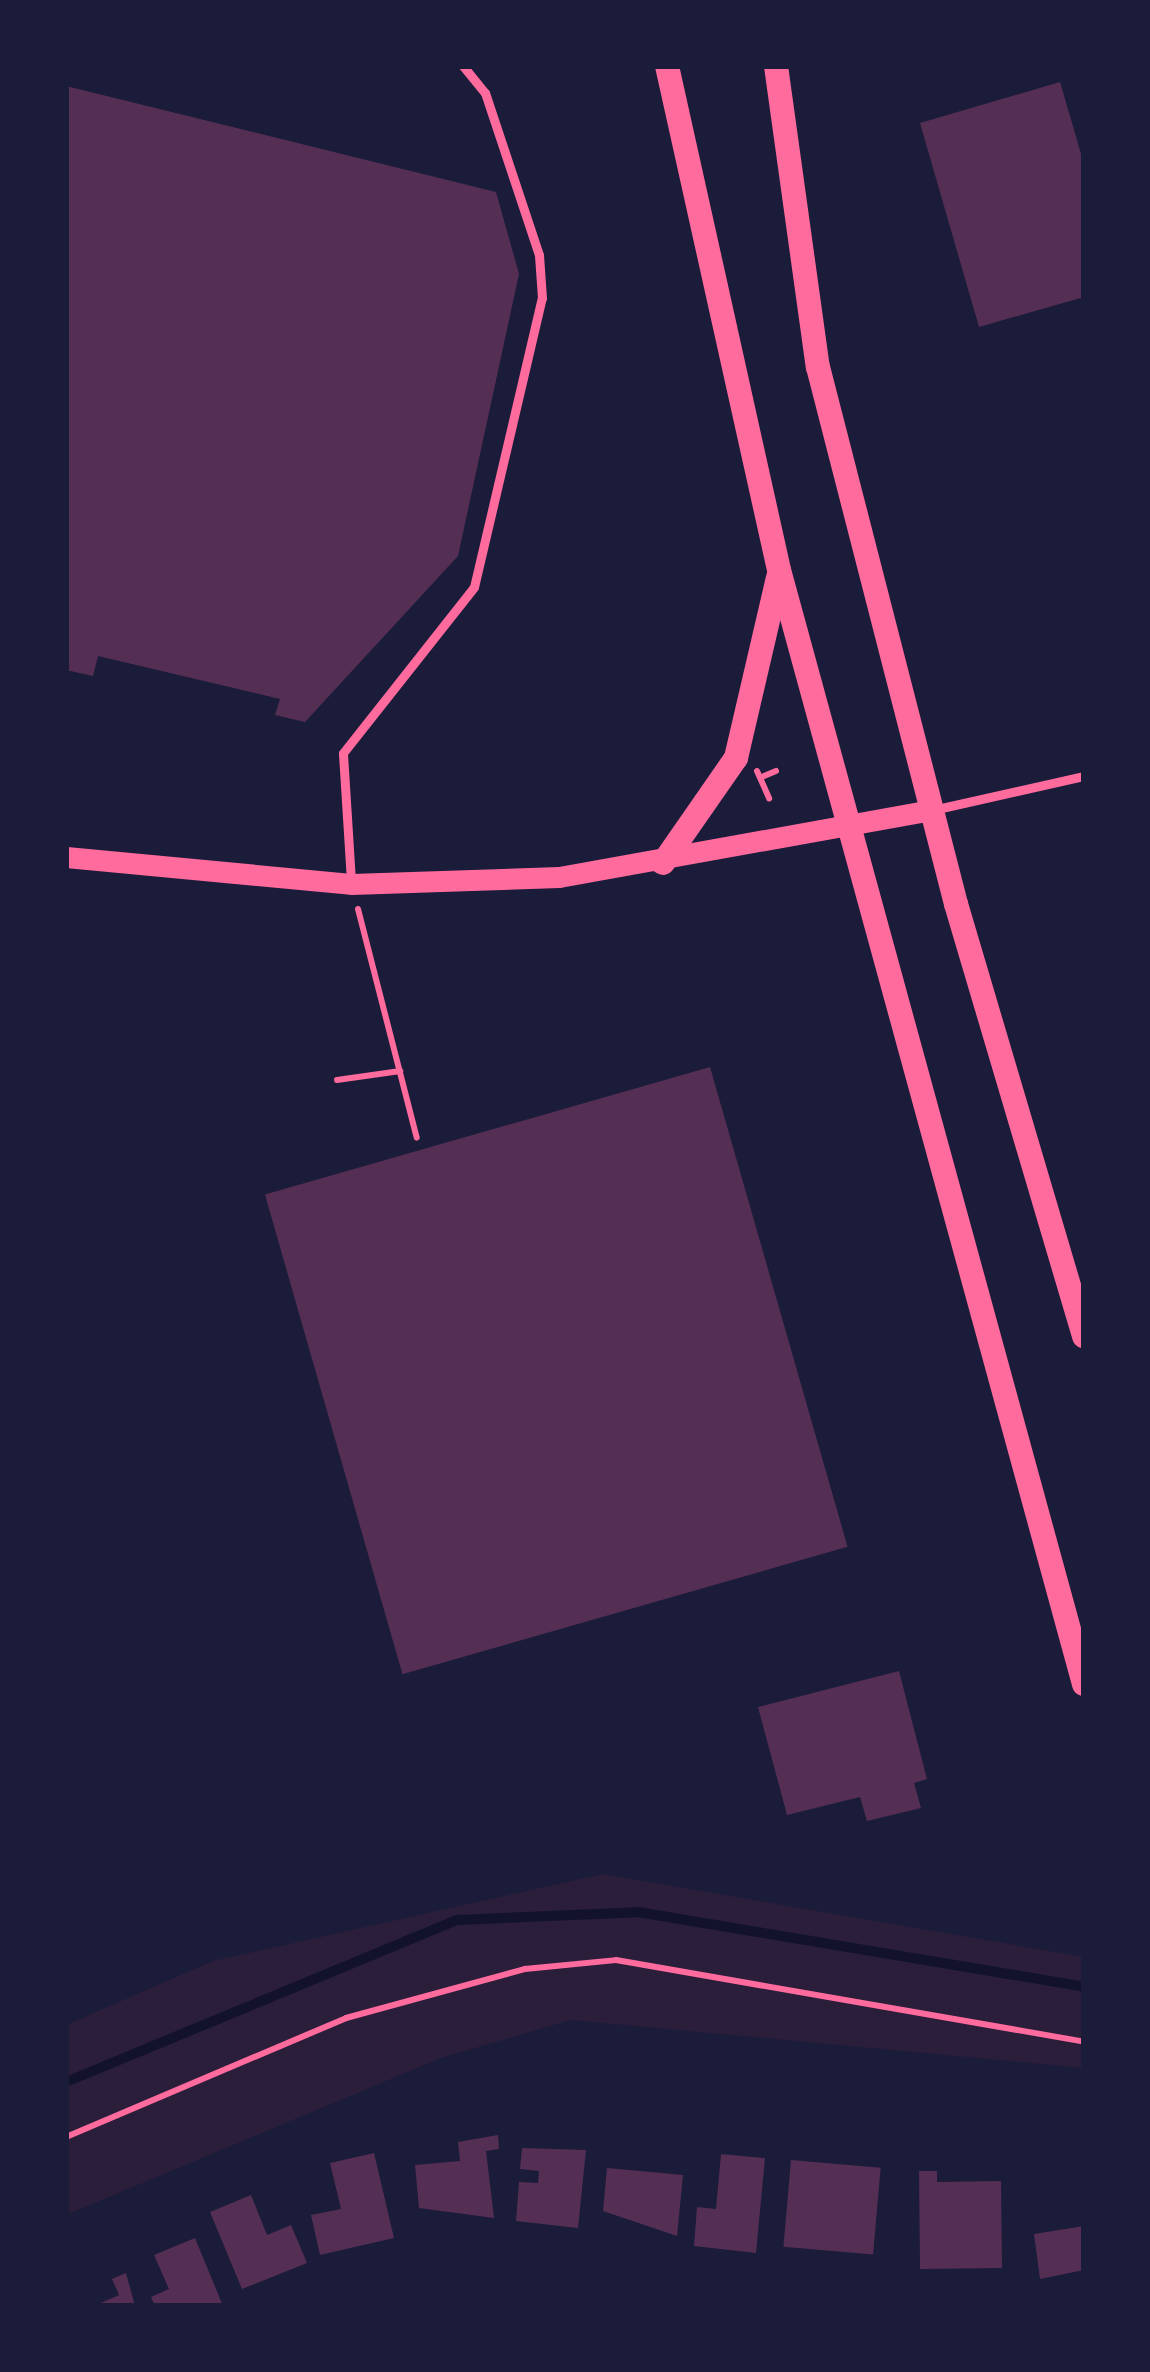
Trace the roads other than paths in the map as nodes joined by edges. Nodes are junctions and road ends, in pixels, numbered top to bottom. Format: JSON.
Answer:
{"nodes":[{"id":1,"x":463,"y":66,"type":"edge"},
{"id":2,"x":667,"y":66,"type":"edge"},
{"id":3,"x":776,"y":66,"type":"edge"},
{"id":4,"x":779,"y":570,"type":"junction"},
{"id":5,"x":1084,"y":776,"type":"edge"},
{"id":6,"x":932,"y":810,"type":"junction"},
{"id":7,"x":849,"y":826,"type":"junction"},
{"id":8,"x":66,"y":857,"type":"edge"},
{"id":9,"x":663,"y":863,"type":"junction"},
{"id":10,"x":351,"y":884,"type":"junction"},
{"id":11,"x":1084,"y":1336,"type":"edge"},
{"id":12,"x":1084,"y":1684,"type":"edge"}],
"edges":[{"from":1,"to":10,"type":"lane"},
{"from":2,"to":4,"type":"main road"},
{"from":3,"to":6,"type":"main road"},
{"from":4,"to":7,"type":"main road"},
{"from":4,"to":9,"type":"main road"},
{"from":5,"to":6,"type":"lane"},
{"from":6,"to":7,"type":"street"},
{"from":6,"to":11,"type":"main road"},
{"from":7,"to":9,"type":"street"},
{"from":7,"to":12,"type":"main road"},
{"from":8,"to":10,"type":"street"},
{"from":9,"to":10,"type":"street"}]}
